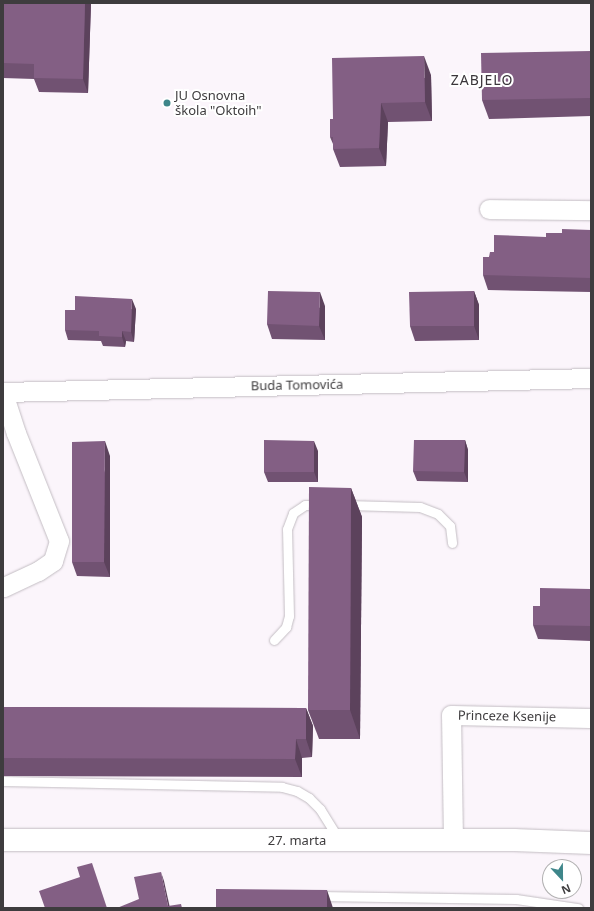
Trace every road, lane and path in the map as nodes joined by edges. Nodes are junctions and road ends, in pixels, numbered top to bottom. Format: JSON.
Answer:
{"nodes":[{"id":1,"x":489,"y":209,"type":"dead end"},
{"id":2,"x":591,"y":210,"type":"edge"},
{"id":3,"x":591,"y":378,"type":"edge"},
{"id":4,"x":3,"y":392,"type":"edge"},
{"id":5,"x":452,"y":543,"type":"dead end"},
{"id":6,"x":3,"y":587,"type":"edge"},
{"id":7,"x":274,"y":640,"type":"dead end"},
{"id":8,"x":591,"y":718,"type":"edge"},
{"id":9,"x":3,"y":782,"type":"edge"},
{"id":10,"x":3,"y":840,"type":"edge"},
{"id":11,"x":340,"y":840,"type":"junction"},
{"id":12,"x":454,"y":840,"type":"junction"},
{"id":13,"x":591,"y":843,"type":"edge"},
{"id":14,"x":309,"y":896,"type":"edge"},
{"id":15,"x":578,"y":908,"type":"edge"}],
"edges":[{"from":1,"to":2,"type":"street"},
{"from":3,"to":4,"type":"street","name":"Buda Tomovića"},
{"from":4,"to":6,"type":"street"},
{"from":5,"to":7,"type":"lane"},
{"from":8,"to":12,"type":"street","name":"Princeze Ksenije"},
{"from":9,"to":11,"type":"lane"},
{"from":10,"to":11,"type":"street","name":"27. marta"},
{"from":11,"to":12,"type":"street","name":"27. marta"},
{"from":12,"to":13,"type":"street","name":"27. marta"},
{"from":14,"to":15,"type":"lane"}]}
